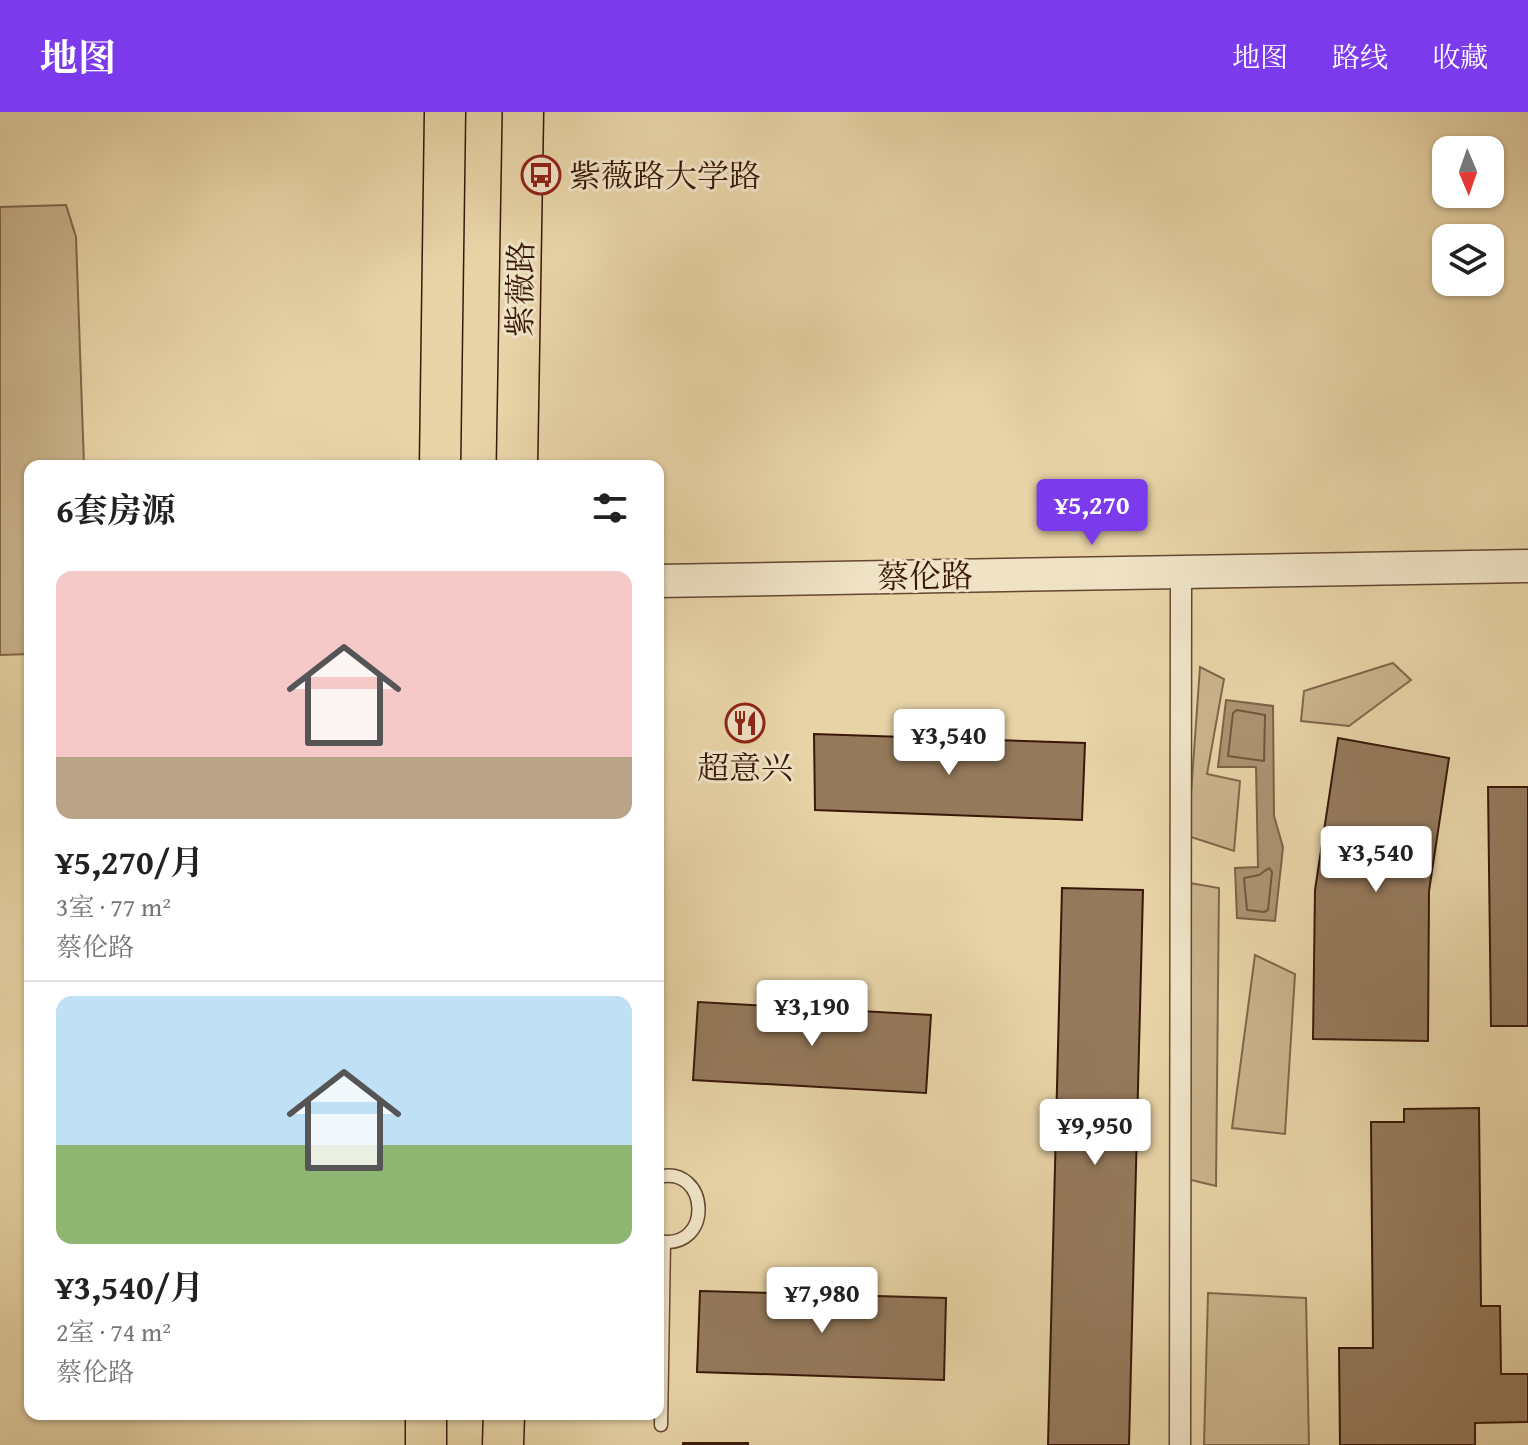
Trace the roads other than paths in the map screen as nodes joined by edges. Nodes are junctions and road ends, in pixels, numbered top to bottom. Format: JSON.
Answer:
{"nodes":[{"id":1,"x":445,"y":112,"type":"edge"},
{"id":2,"x":523,"y":112,"type":"edge"},
{"id":3,"x":440,"y":460,"type":"edge"},
{"id":4,"x":517,"y":460,"type":"edge"},
{"id":5,"x":1528,"y":566,"type":"edge"},
{"id":6,"x":1181,"y":573,"type":"junction"},
{"id":7,"x":664,"y":581,"type":"edge"},
{"id":8,"x":664,"y":1177,"type":"edge"},
{"id":9,"x":664,"y":1242,"type":"edge"},
{"id":10,"x":426,"y":1420,"type":"edge"},
{"id":11,"x":504,"y":1420,"type":"edge"},
{"id":12,"x":661,"y":1420,"type":"edge"},
{"id":13,"x":661,"y":1425,"type":"dead end"},
{"id":14,"x":426,"y":1445,"type":"edge"},
{"id":15,"x":503,"y":1445,"type":"edge"},
{"id":16,"x":1180,"y":1445,"type":"edge"}],
"edges":[{"from":1,"to":3,"type":"main road"},
{"from":2,"to":4,"type":"main road","name":"紫薇路"},
{"from":5,"to":6,"type":"street","name":"蔡伦路"},
{"from":6,"to":7,"type":"street","name":"蔡伦路"},
{"from":6,"to":16,"type":"street"},
{"from":8,"to":9,"type":"lane"},
{"from":10,"to":14,"type":"main road"},
{"from":11,"to":15,"type":"main road"},
{"from":12,"to":13,"type":"lane"}]}
